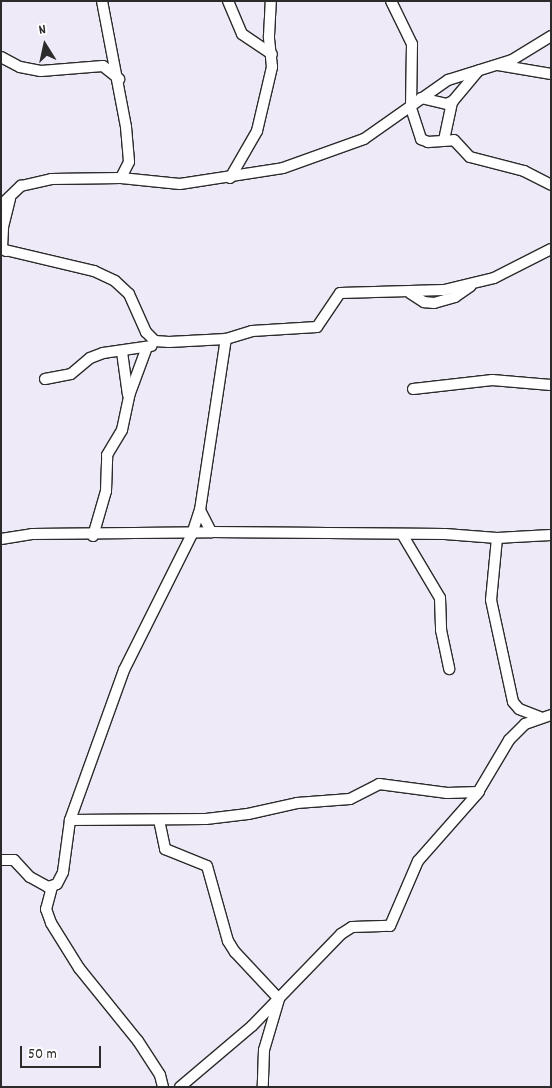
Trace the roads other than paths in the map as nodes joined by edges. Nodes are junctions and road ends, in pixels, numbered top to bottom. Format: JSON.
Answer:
{"nodes":[{"id":1,"x":102,"y":1,"type":"edge"},
{"id":2,"x":228,"y":1,"type":"edge"},
{"id":3,"x":271,"y":1,"type":"edge"},
{"id":4,"x":391,"y":1,"type":"edge"},
{"id":5,"x":551,"y":36,"type":"edge"},
{"id":6,"x":272,"y":54,"type":"junction"},
{"id":7,"x":1,"y":57,"type":"edge"},
{"id":8,"x":494,"y":65,"type":"junction"},
{"id":9,"x":479,"y":70,"type":"junction"},
{"id":10,"x":551,"y":74,"type":"edge"},
{"id":11,"x":119,"y":79,"type":"junction"},
{"id":12,"x":421,"y":98,"type":"junction"},
{"id":13,"x":452,"y":102,"type":"junction"},
{"id":14,"x":411,"y":108,"type":"junction"},
{"id":15,"x":444,"y":140,"type":"junction"},
{"id":16,"x":129,"y":162,"type":"junction"},
{"id":17,"x":121,"y":178,"type":"junction"},
{"id":18,"x":230,"y":178,"type":"junction"},
{"id":19,"x":142,"y":181,"type":"junction"},
{"id":20,"x":551,"y":185,"type":"edge"},
{"id":21,"x":6,"y":202,"type":"edge"},
{"id":22,"x":2,"y":249,"type":"edge"},
{"id":23,"x":551,"y":249,"type":"edge"},
{"id":24,"x":226,"y":340,"type":"junction"},
{"id":25,"x":169,"y":342,"type":"junction"},
{"id":26,"x":148,"y":347,"type":"junction"},
{"id":27,"x":122,"y":352,"type":"junction"},
{"id":28,"x":45,"y":379,"type":"dead end"},
{"id":29,"x":551,"y":385,"type":"edge"},
{"id":30,"x":412,"y":389,"type":"dead end"},
{"id":31,"x":129,"y":400,"type":"junction"},
{"id":32,"x":200,"y":510,"type":"junction"},
{"id":33,"x":211,"y":532,"type":"junction"},
{"id":34,"x":192,"y":534,"type":"junction"},
{"id":35,"x":402,"y":534,"type":"junction"},
{"id":36,"x":93,"y":536,"type":"junction"},
{"id":37,"x":551,"y":536,"type":"edge"},
{"id":38,"x":497,"y":538,"type":"junction"},
{"id":39,"x":1,"y":539,"type":"edge"},
{"id":40,"x":449,"y":669,"type":"dead end"},
{"id":41,"x":546,"y":716,"type":"edge"},
{"id":42,"x":479,"y":792,"type":"junction"},
{"id":43,"x":70,"y":820,"type":"junction"},
{"id":44,"x":159,"y":820,"type":"junction"},
{"id":45,"x":1,"y":860,"type":"edge"},
{"id":46,"x":52,"y":887,"type":"junction"},
{"id":47,"x":279,"y":999,"type":"junction"},
{"id":48,"x":163,"y":1087,"type":"edge"},
{"id":49,"x":180,"y":1087,"type":"edge"},
{"id":50,"x":263,"y":1087,"type":"edge"}],
"edges":[{"from":1,"to":11,"type":"street"},
{"from":2,"to":6,"type":"street"},
{"from":3,"to":6,"type":"street"},
{"from":4,"to":14,"type":"street"},
{"from":5,"to":8,"type":"street"},
{"from":6,"to":18,"type":"street"},
{"from":7,"to":11,"type":"street"},
{"from":8,"to":9,"type":"street"},
{"from":8,"to":10,"type":"street"},
{"from":9,"to":12,"type":"street"},
{"from":9,"to":13,"type":"street"},
{"from":11,"to":16,"type":"street"},
{"from":12,"to":13,"type":"street"},
{"from":12,"to":14,"type":"street"},
{"from":13,"to":15,"type":"street"},
{"from":14,"to":15,"type":"street"},
{"from":14,"to":18,"type":"street"},
{"from":15,"to":20,"type":"street"},
{"from":16,"to":17,"type":"street"},
{"from":16,"to":19,"type":"street"},
{"from":17,"to":19,"type":"street"},
{"from":17,"to":21,"type":"street"},
{"from":18,"to":19,"type":"street"},
{"from":21,"to":22,"type":"street"},
{"from":22,"to":25,"type":"street"},
{"from":23,"to":24,"type":"street"},
{"from":24,"to":25,"type":"street"},
{"from":24,"to":32,"type":"street"},
{"from":25,"to":26,"type":"street"},
{"from":26,"to":27,"type":"street"},
{"from":26,"to":31,"type":"street"},
{"from":27,"to":28,"type":"street"},
{"from":27,"to":31,"type":"street"},
{"from":29,"to":30,"type":"street"},
{"from":31,"to":36,"type":"street"},
{"from":32,"to":33,"type":"street"},
{"from":32,"to":34,"type":"street"},
{"from":33,"to":34,"type":"street"},
{"from":33,"to":35,"type":"street"},
{"from":34,"to":36,"type":"street"},
{"from":34,"to":43,"type":"street"},
{"from":35,"to":38,"type":"street"},
{"from":35,"to":40,"type":"street"},
{"from":36,"to":39,"type":"street"},
{"from":37,"to":38,"type":"street"},
{"from":38,"to":41,"type":"street"},
{"from":41,"to":42,"type":"street"},
{"from":42,"to":44,"type":"street"},
{"from":42,"to":47,"type":"street"},
{"from":43,"to":44,"type":"street"},
{"from":43,"to":46,"type":"street"},
{"from":44,"to":47,"type":"street"},
{"from":45,"to":46,"type":"street"},
{"from":46,"to":48,"type":"street"},
{"from":47,"to":49,"type":"street"},
{"from":47,"to":50,"type":"street"}]}
